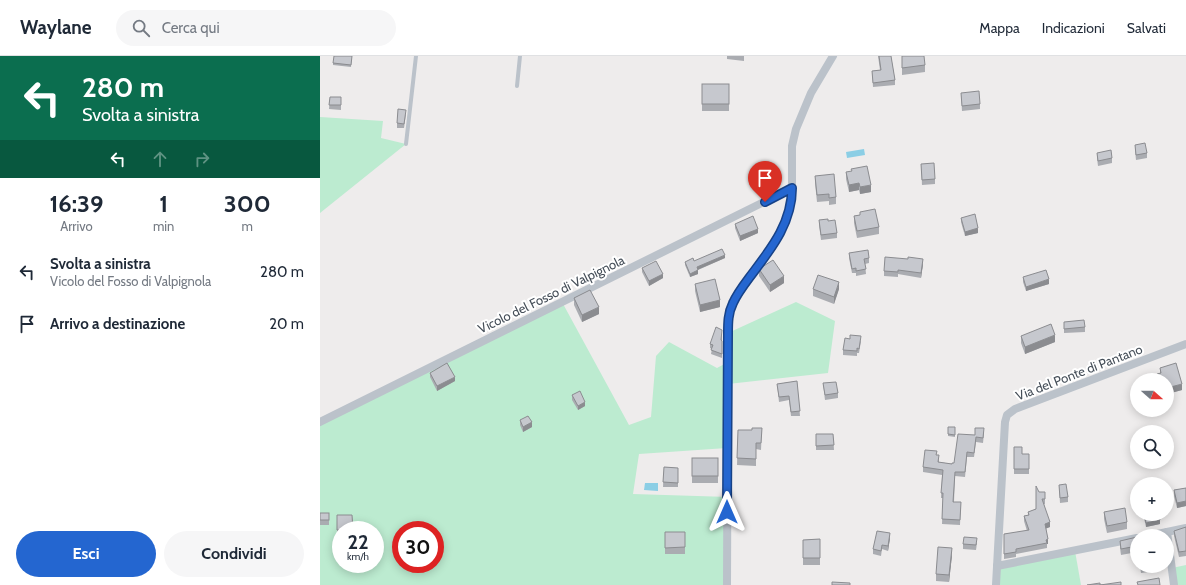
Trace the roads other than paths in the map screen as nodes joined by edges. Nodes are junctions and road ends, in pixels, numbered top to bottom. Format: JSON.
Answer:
{"nodes":[{"id":1,"x":416,"y":56,"type":"edge"},
{"id":2,"x":520,"y":56,"type":"edge"},
{"id":3,"x":833,"y":56,"type":"edge"},
{"id":4,"x":517,"y":86,"type":"dead end"},
{"id":5,"x":406,"y":144,"type":"dead end"},
{"id":6,"x":792,"y":188,"type":"junction"},
{"id":7,"x":1186,"y":344,"type":"edge"},
{"id":8,"x":320,"y":422,"type":"edge"},
{"id":9,"x":1186,"y":528,"type":"edge"},
{"id":10,"x":1174,"y":531,"type":"edge"},
{"id":11,"x":1130,"y":539,"type":"edge"},
{"id":12,"x":997,"y":566,"type":"junction"},
{"id":13,"x":1172,"y":573,"type":"edge"},
{"id":14,"x":727,"y":585,"type":"edge"},
{"id":15,"x":996,"y":585,"type":"edge"},
{"id":16,"x":1174,"y":585,"type":"edge"}],
"edges":[{"from":1,"to":5,"type":"lane"},
{"from":2,"to":4,"type":"lane"},
{"from":3,"to":6,"type":"street"},
{"from":6,"to":8,"type":"street","name":"Vicolo del Fosso di Valpignola"},
{"from":6,"to":14,"type":"street"},
{"from":7,"to":12,"type":"street","name":"Via del Ponte di Pantano"},
{"from":9,"to":10,"type":"street"},
{"from":11,"to":12,"type":"street"},
{"from":12,"to":15,"type":"street","name":"Via del Ponte di Pantano"},
{"from":13,"to":16,"type":"street"}]}
